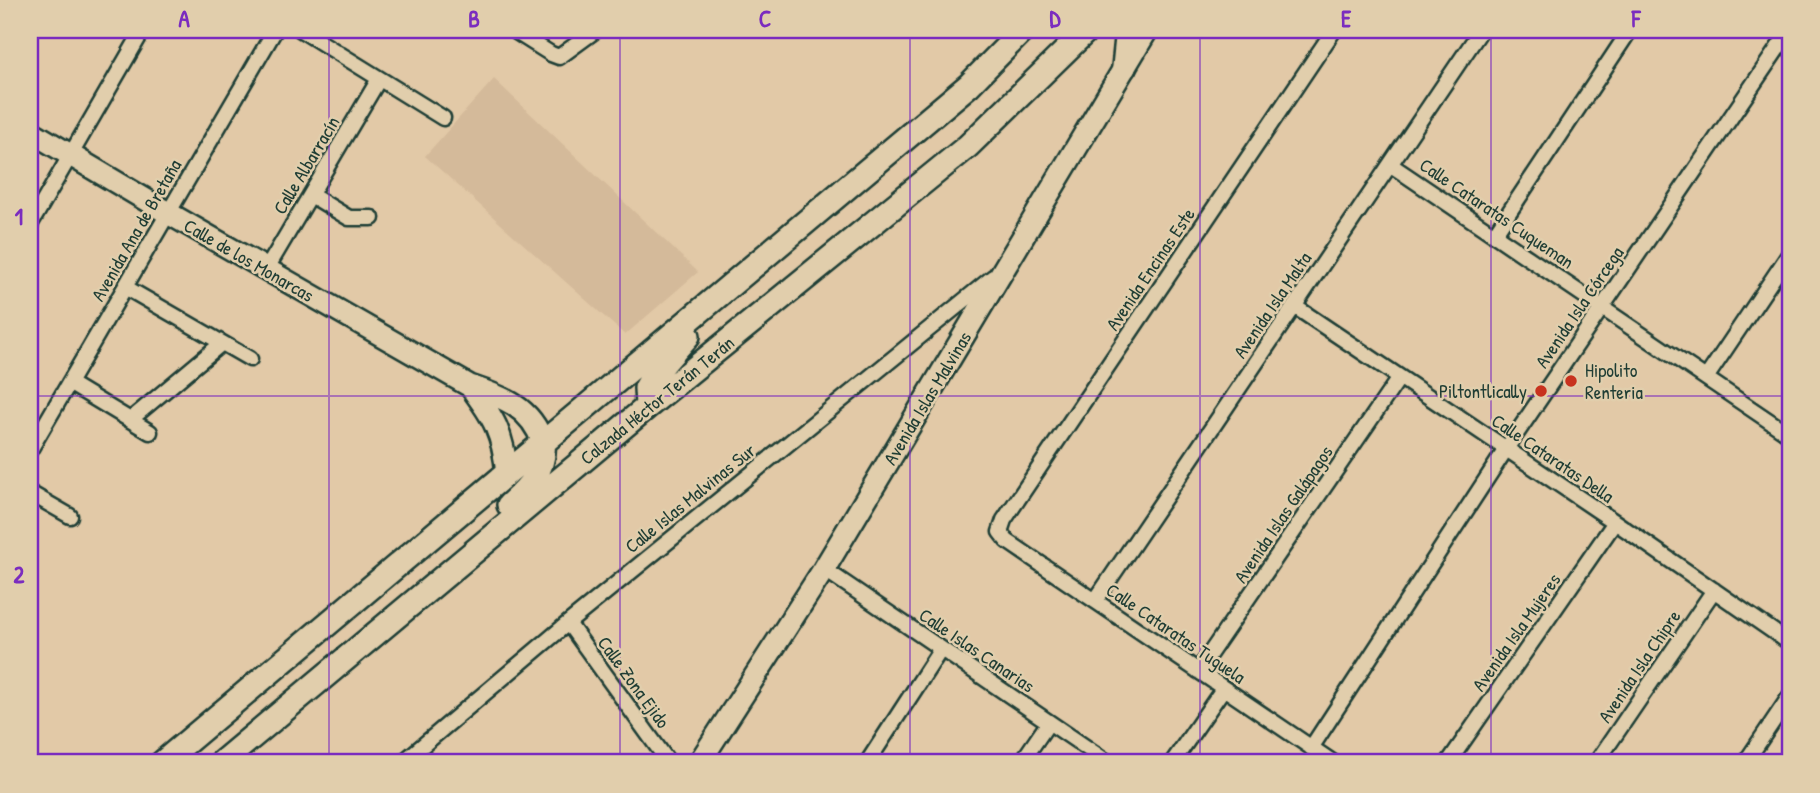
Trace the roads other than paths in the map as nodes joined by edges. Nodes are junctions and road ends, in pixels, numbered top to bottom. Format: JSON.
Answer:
{"nodes":[{"id":1,"x":143,"y":30,"type":"edge"},
{"id":2,"x":275,"y":30,"type":"edge"},
{"id":3,"x":301,"y":30,"type":"edge"},
{"id":4,"x":513,"y":30,"type":"edge"},
{"id":5,"x":596,"y":30,"type":"edge"},
{"id":6,"x":1023,"y":30,"type":"edge"},
{"id":7,"x":1087,"y":30,"type":"edge"},
{"id":8,"x":1124,"y":30,"type":"edge"},
{"id":9,"x":1147,"y":30,"type":"edge"},
{"id":10,"x":1334,"y":30,"type":"edge"},
{"id":11,"x":1481,"y":30,"type":"edge"},
{"id":12,"x":1630,"y":30,"type":"edge"},
{"id":13,"x":1788,"y":32,"type":"edge"},
{"id":14,"x":1124,"y":67,"type":"junction"},
{"id":15,"x":379,"y":79,"type":"junction"},
{"id":16,"x":443,"y":118,"type":"dead end"},
{"id":17,"x":30,"y":131,"type":"edge"},
{"id":18,"x":70,"y":155,"type":"junction"},
{"id":19,"x":1391,"y":165,"type":"junction"},
{"id":20,"x":311,"y":195,"type":"junction"},
{"id":21,"x":168,"y":213,"type":"junction"},
{"id":22,"x":372,"y":218,"type":"dead end"},
{"id":23,"x":30,"y":225,"type":"edge"},
{"id":24,"x":1494,"y":235,"type":"junction"},
{"id":25,"x":1790,"y":253,"type":"edge"},
{"id":26,"x":1006,"y":267,"type":"junction"},
{"id":27,"x":267,"y":270,"type":"junction"},
{"id":28,"x":125,"y":287,"type":"junction"},
{"id":29,"x":725,"y":290,"type":"junction"},
{"id":30,"x":1294,"y":306,"type":"junction"},
{"id":31,"x":1601,"y":307,"type":"junction"},
{"id":32,"x":222,"y":343,"type":"junction"},
{"id":33,"x":250,"y":359,"type":"dead end"},
{"id":34,"x":1399,"y":378,"type":"junction"},
{"id":35,"x":1706,"y":378,"type":"junction"},
{"id":36,"x":69,"y":383,"type":"junction"},
{"id":37,"x":470,"y":386,"type":"junction"},
{"id":38,"x":647,"y":407,"type":"junction"},
{"id":39,"x":130,"y":420,"type":"junction"},
{"id":40,"x":150,"y":432,"type":"dead end"},
{"id":41,"x":1790,"y":435,"type":"edge"},
{"id":42,"x":543,"y":443,"type":"junction"},
{"id":43,"x":1506,"y":449,"type":"junction"},
{"id":44,"x":30,"y":450,"type":"edge"},
{"id":45,"x":507,"y":474,"type":"junction"},
{"id":46,"x":30,"y":493,"type":"edge"},
{"id":47,"x":69,"y":516,"type":"dead end"},
{"id":48,"x":1615,"y":522,"type":"junction"},
{"id":49,"x":1000,"y":532,"type":"joint"},
{"id":50,"x":466,"y":558,"type":"junction"},
{"id":51,"x":824,"y":569,"type":"junction"},
{"id":52,"x":1714,"y":590,"type":"junction"},
{"id":53,"x":1095,"y":601,"type":"junction"},
{"id":54,"x":568,"y":623,"type":"junction"},
{"id":55,"x":1790,"y":643,"type":"edge"},
{"id":56,"x":941,"y":649,"type":"junction"},
{"id":57,"x":1198,"y":671,"type":"junction"},
{"id":58,"x":1223,"y":689,"type":"junction"},
{"id":59,"x":1790,"y":696,"type":"edge"},
{"id":60,"x":1049,"y":722,"type":"junction"},
{"id":61,"x":1311,"y":748,"type":"junction"},
{"id":62,"x":162,"y":763,"type":"edge"},
{"id":63,"x":220,"y":763,"type":"edge"},
{"id":64,"x":402,"y":763,"type":"edge"},
{"id":65,"x":669,"y":763,"type":"edge"},
{"id":66,"x":699,"y":763,"type":"edge"},
{"id":67,"x":867,"y":763,"type":"edge"},
{"id":68,"x":1021,"y":763,"type":"edge"},
{"id":69,"x":1109,"y":763,"type":"edge"},
{"id":70,"x":1172,"y":763,"type":"edge"},
{"id":71,"x":1334,"y":763,"type":"edge"},
{"id":72,"x":1448,"y":763,"type":"edge"},
{"id":73,"x":1596,"y":763,"type":"edge"},
{"id":74,"x":1745,"y":763,"type":"edge"}],
"edges":[{"from":1,"to":18,"type":"street"},
{"from":2,"to":21,"type":"street","name":"Avenida Ana de Bretaña"},
{"from":3,"to":15,"type":"street"},
{"from":4,"to":5,"type":"street"},
{"from":6,"to":29,"type":"main road","name":"Calzada Héctor Terán Terán"},
{"from":7,"to":38,"type":"main road","name":"Calzada Héctor Terán Terán"},
{"from":8,"to":14,"type":"main road"},
{"from":9,"to":14,"type":"street","name":"Avenida Islas Malvinas"},
{"from":10,"to":49,"type":"street","name":"Avenida Encinas Este"},
{"from":11,"to":19,"type":"street","name":"Avenida Isla Malta"},
{"from":12,"to":24,"type":"street"},
{"from":13,"to":31,"type":"street","name":"Avenida Isla Córcega"},
{"from":14,"to":26,"type":"street","name":"Avenida Islas Malvinas"},
{"from":15,"to":16,"type":"street"},
{"from":15,"to":20,"type":"street","name":"Calle Albarracín"},
{"from":17,"to":18,"type":"street","name":"Calle de los Monarcas"},
{"from":18,"to":21,"type":"street","name":"Calle de los Monarcas"},
{"from":18,"to":23,"type":"street"},
{"from":19,"to":24,"type":"street","name":"Calle Cataratas Cuqueman"},
{"from":19,"to":30,"type":"street","name":"Avenida Isla Malta"},
{"from":20,"to":22,"type":"street"},
{"from":20,"to":27,"type":"street","name":"Calle Albarracín"},
{"from":21,"to":27,"type":"street","name":"Calle de los Monarcas"},
{"from":21,"to":28,"type":"street","name":"Avenida Ana de Bretaña"},
{"from":24,"to":31,"type":"street","name":"Calle Cataratas Cuqueman"},
{"from":25,"to":35,"type":"street"},
{"from":26,"to":51,"type":"street","name":"Avenida Islas Malvinas"},
{"from":26,"to":54,"type":"street","name":"Calle Islas Malvinas Sur"},
{"from":27,"to":37,"type":"street","name":"Calle de los Monarcas"},
{"from":28,"to":32,"type":"street"},
{"from":28,"to":36,"type":"street","name":"Avenida Ana de Bretaña"},
{"from":29,"to":38,"type":"main road"},
{"from":29,"to":42,"type":"main road","name":"Calzada Héctor Terán Terán"},
{"from":30,"to":34,"type":"street","name":"Calle Cataratas Della"},
{"from":30,"to":53,"type":"street","name":"Avenida Isla Malta"},
{"from":31,"to":35,"type":"street","name":"Calle Cataratas Cuqueman"},
{"from":31,"to":43,"type":"street","name":"Avenida Isla Córcega"},
{"from":32,"to":33,"type":"street"},
{"from":32,"to":39,"type":"street"},
{"from":34,"to":43,"type":"street","name":"Calle Cataratas Della"},
{"from":34,"to":57,"type":"street","name":"Avenida Islas Galápagos"},
{"from":35,"to":41,"type":"street","name":"Calle Cataratas Cuqueman"},
{"from":36,"to":39,"type":"street"},
{"from":36,"to":44,"type":"street","name":"Avenida Ana de Bretaña"},
{"from":37,"to":42,"type":"street","name":"Calle de los Monarcas"},
{"from":37,"to":45,"type":"street","name":"Calle de los Monarcas"},
{"from":38,"to":50,"type":"main road","name":"Calzada Héctor Terán Terán"},
{"from":39,"to":40,"type":"street"},
{"from":42,"to":45,"type":"main road","name":"Calzada Héctor Terán Terán"},
{"from":42,"to":50,"type":"main road"},
{"from":43,"to":48,"type":"street","name":"Calle Cataratas Della"},
{"from":43,"to":61,"type":"street","name":"Avenida Isla Córcega"},
{"from":45,"to":62,"type":"main road","name":"Calzada Héctor Terán Terán"},
{"from":46,"to":47,"type":"street"},
{"from":48,"to":52,"type":"street","name":"Calle Cataratas Della"},
{"from":48,"to":72,"type":"street","name":"Avenida Isla Mujeres"},
{"from":49,"to":53,"type":"street","name":"Calle Cataratas Tuguela"},
{"from":50,"to":63,"type":"main road","name":"Calzada Héctor Terán Terán"},
{"from":51,"to":56,"type":"street","name":"Calle Islas Canarias"},
{"from":51,"to":66,"type":"street","name":"Avenida Islas Malvinas"},
{"from":52,"to":55,"type":"street","name":"Calle Cataratas Della"},
{"from":52,"to":73,"type":"street","name":"Avenida Isla Chipre"},
{"from":53,"to":57,"type":"street","name":"Calle Cataratas Tuguela"},
{"from":54,"to":64,"type":"street","name":"Calle Islas Malvinas Sur"},
{"from":54,"to":65,"type":"street","name":"Calle Zona Ejido"},
{"from":56,"to":60,"type":"street","name":"Calle Islas Canarias"},
{"from":56,"to":67,"type":"street"},
{"from":57,"to":58,"type":"street","name":"Calle Cataratas Tuguela"},
{"from":58,"to":61,"type":"street","name":"Calle Cataratas Tuguela"},
{"from":58,"to":70,"type":"street"},
{"from":59,"to":74,"type":"street"},
{"from":60,"to":68,"type":"street"},
{"from":60,"to":69,"type":"street","name":"Calle Islas Canarias"},
{"from":61,"to":71,"type":"street","name":"Calle Cataratas Tuguela"}]}
